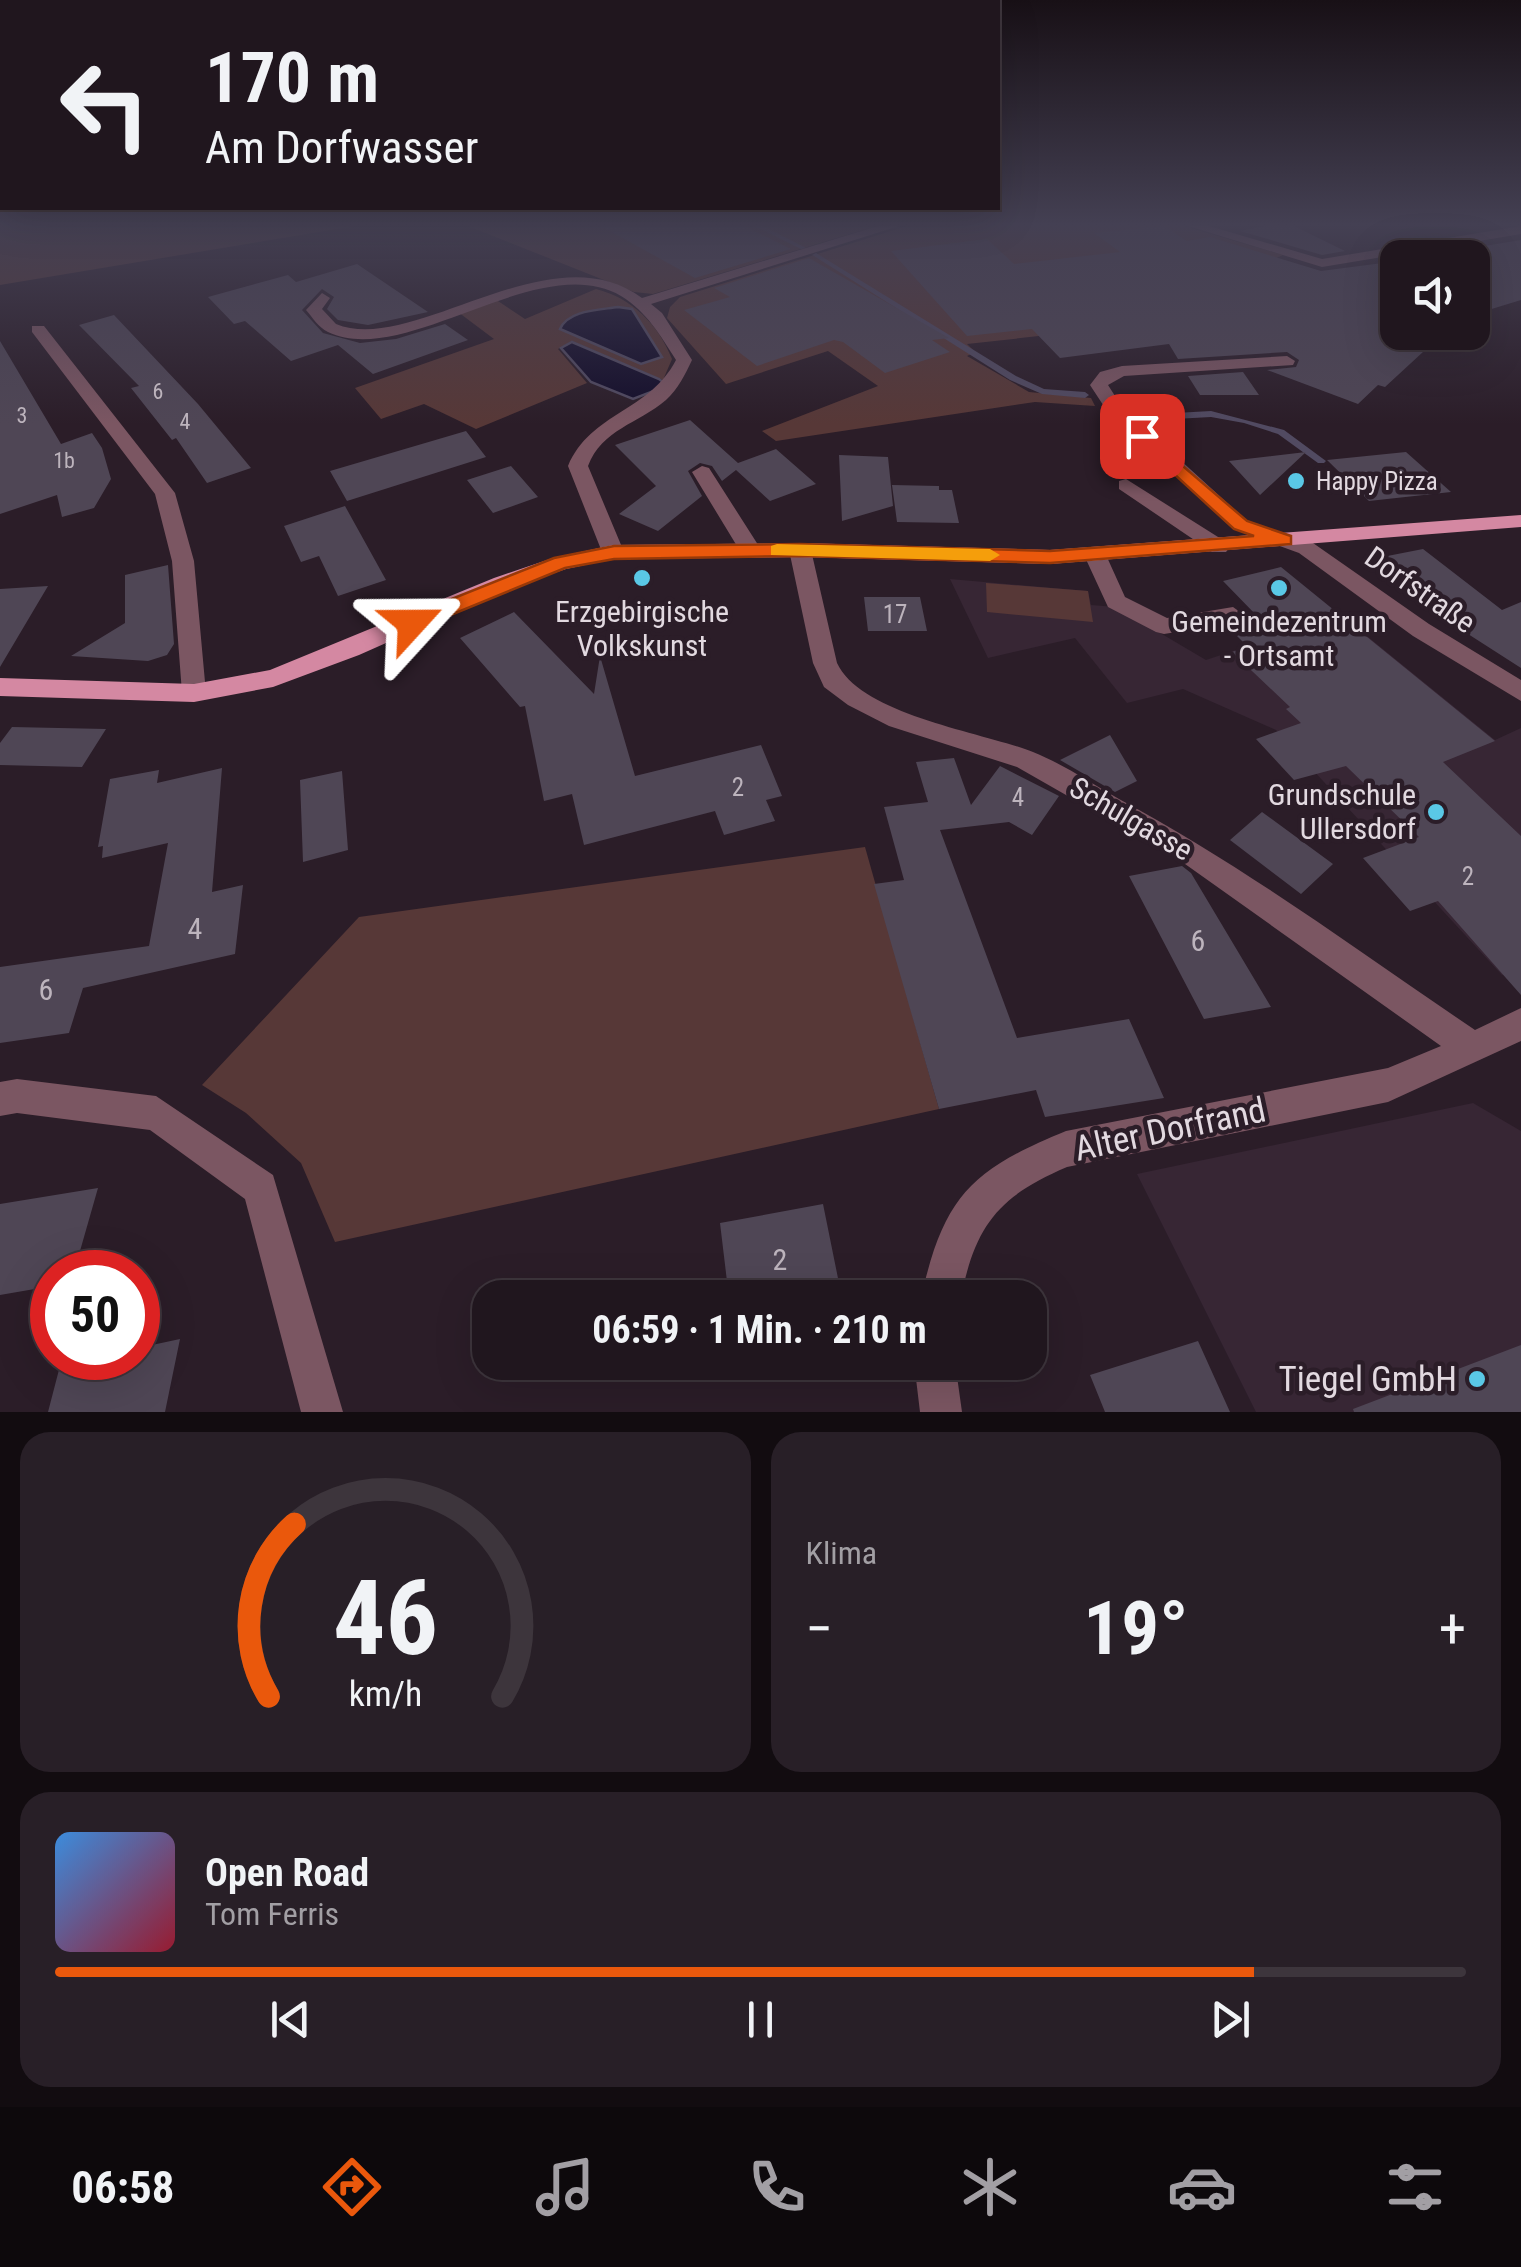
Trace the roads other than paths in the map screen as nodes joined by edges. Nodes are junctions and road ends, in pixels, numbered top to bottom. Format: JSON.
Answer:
{"nodes":[{"id":1,"x":507,"y":292,"type":"edge"},
{"id":2,"x":640,"y":292,"type":"edge"},
{"id":3,"x":650,"y":292,"type":"edge"},
{"id":4,"x":646,"y":293,"type":"junction"},
{"id":5,"x":322,"y":298,"type":"dead end"},
{"id":6,"x":38,"y":329,"type":"dead end"},
{"id":7,"x":1288,"y":361,"type":"dead end"},
{"id":8,"x":702,"y":472,"type":"dead end"},
{"id":9,"x":1126,"y":486,"type":"dead end"},
{"id":10,"x":1521,"y":520,"type":"edge"},
{"id":11,"x":1284,"y":540,"type":"junction"},
{"id":12,"x":1219,"y":547,"type":"junction"},
{"id":13,"x":800,"y":550,"type":"junction"},
{"id":14,"x":751,"y":551,"type":"junction"},
{"id":15,"x":614,"y":552,"type":"junction"},
{"id":16,"x":1095,"y":555,"type":"junction"},
{"id":17,"x":1233,"y":615,"type":"dead end"},
{"id":18,"x":0,"y":687,"type":"edge"},
{"id":19,"x":1521,"y":692,"type":"edge"},
{"id":20,"x":194,"y":693,"type":"junction"},
{"id":21,"x":1521,"y":1024,"type":"edge"},
{"id":22,"x":1473,"y":1049,"type":"junction"},
{"id":23,"x":0,"y":1099,"type":"edge"},
{"id":24,"x":944,"y":1280,"type":"edge"},
{"id":25,"x":937,"y":1380,"type":"edge"},
{"id":26,"x":322,"y":1412,"type":"edge"},
{"id":27,"x":942,"y":1412,"type":"edge"}],
"edges":[{"from":1,"to":5,"type":"street"},
{"from":2,"to":4,"type":"street"},
{"from":3,"to":4,"type":"street"},
{"from":4,"to":15,"type":"street"},
{"from":6,"to":20,"type":"street"},
{"from":7,"to":11,"type":"street","name":"Dorfstraße"},
{"from":8,"to":14,"type":"street"},
{"from":9,"to":12,"type":"street"},
{"from":10,"to":11,"type":"main road"},
{"from":11,"to":12,"type":"main road"},
{"from":11,"to":19,"type":"street","name":"Dorfstraße"},
{"from":12,"to":16,"type":"main road"},
{"from":13,"to":14,"type":"main road"},
{"from":13,"to":16,"type":"main road"},
{"from":13,"to":22,"type":"street","name":"Schulgasse"},
{"from":14,"to":15,"type":"main road"},
{"from":15,"to":20,"type":"main road"},
{"from":16,"to":17,"type":"street"},
{"from":18,"to":20,"type":"main road"},
{"from":21,"to":22,"type":"street"},
{"from":22,"to":24,"type":"street","name":"Alter Dorfrand"},
{"from":23,"to":26,"type":"street"},
{"from":25,"to":27,"type":"street"}]}
